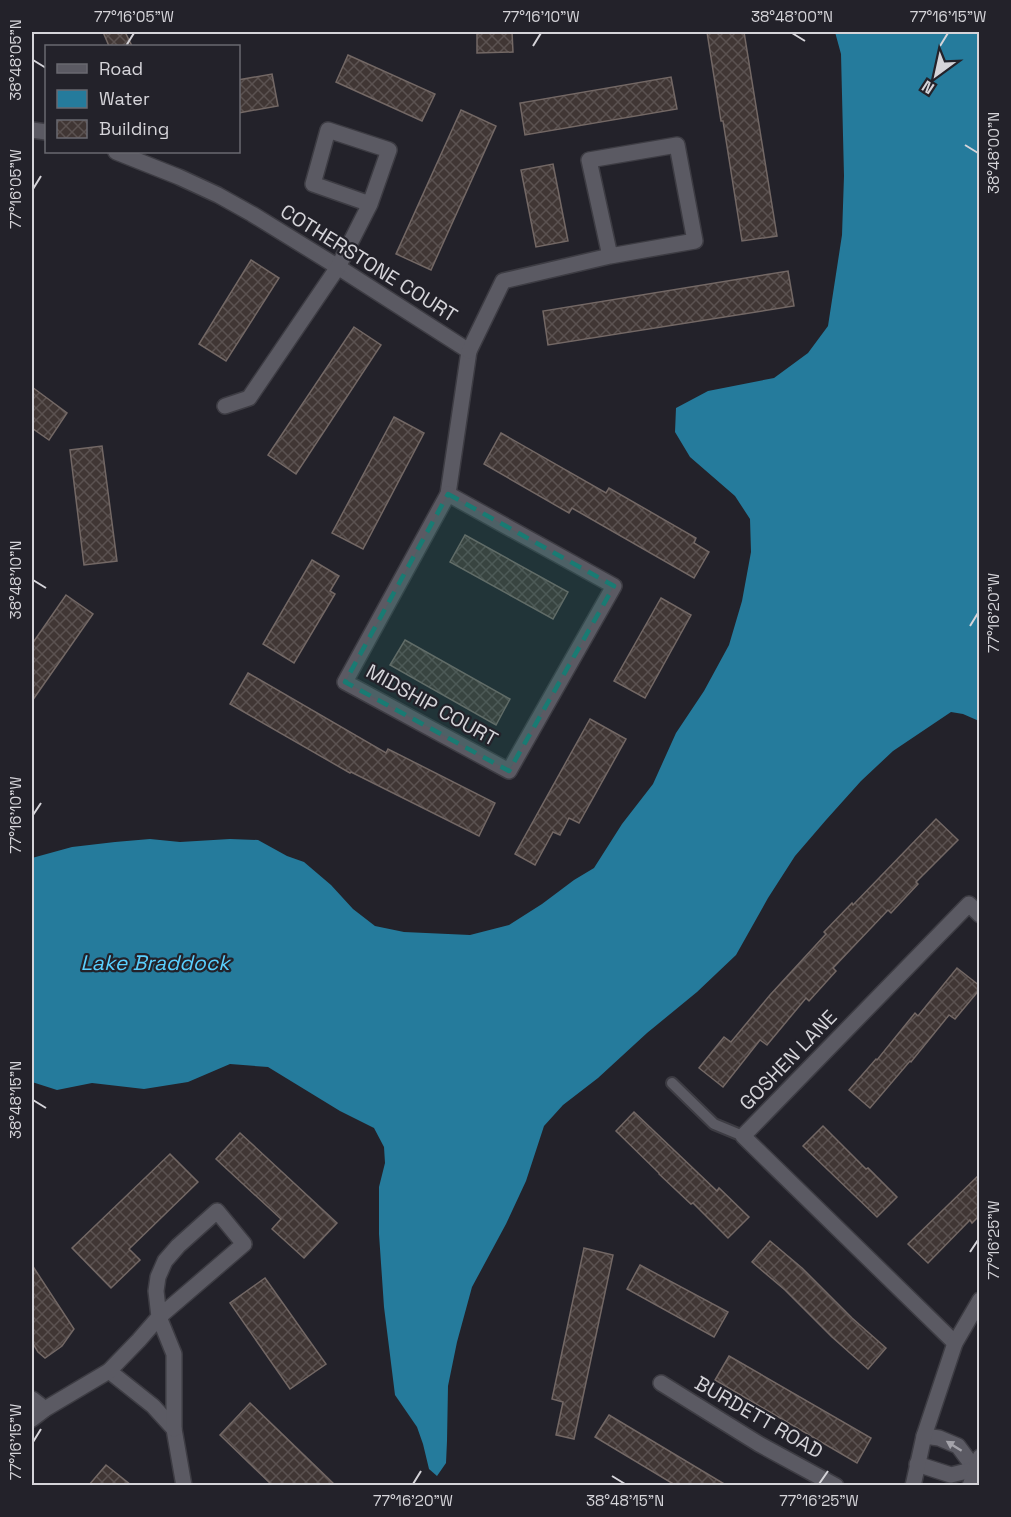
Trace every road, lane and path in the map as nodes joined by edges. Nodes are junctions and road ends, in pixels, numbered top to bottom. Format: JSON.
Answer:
{"nodes":[{"id":1,"x":119,"y":153,"type":"edge"},
{"id":2,"x":370,"y":204,"type":"junction"},
{"id":3,"x":610,"y":256,"type":"junction"},
{"id":4,"x":338,"y":267,"type":"junction"},
{"id":5,"x":469,"y":351,"type":"junction"},
{"id":6,"x":225,"y":406,"type":"dead end"},
{"id":7,"x":448,"y":494,"type":"junction"},
{"id":8,"x":974,"y":910,"type":"edge"},
{"id":9,"x":672,"y":1083,"type":"dead end"},
{"id":10,"x":743,"y":1136,"type":"junction"},
{"id":11,"x":980,"y":1300,"type":"edge"},
{"id":12,"x":159,"y":1317,"type":"junction"},
{"id":13,"x":955,"y":1343,"type":"junction"},
{"id":14,"x":109,"y":1371,"type":"junction"},
{"id":15,"x":661,"y":1383,"type":"dead end"},
{"id":16,"x":32,"y":1399,"type":"edge"},
{"id":17,"x":45,"y":1409,"type":"junction"},
{"id":18,"x":32,"y":1419,"type":"edge"},
{"id":19,"x":174,"y":1429,"type":"junction"},
{"id":20,"x":924,"y":1436,"type":"junction"},
{"id":21,"x":917,"y":1464,"type":"junction"},
{"id":22,"x":978,"y":1465,"type":"edge"},
{"id":23,"x":184,"y":1485,"type":"edge"},
{"id":24,"x":836,"y":1485,"type":"edge"},
{"id":25,"x":913,"y":1485,"type":"edge"},
{"id":26,"x":970,"y":1485,"type":"edge"}],
"edges":[{"from":1,"to":4,"type":"street","name":"COTHERSTONE COURT"},
{"from":2,"to":2,"type":"street"},
{"from":2,"to":4,"type":"street"},
{"from":3,"to":3,"type":"street"},
{"from":3,"to":5,"type":"street"},
{"from":4,"to":5,"type":"street","name":"COTHERSTONE COURT"},
{"from":4,"to":6,"type":"street"},
{"from":5,"to":7,"type":"street"},
{"from":7,"to":7,"type":"street","name":"MIDSHIP COURT"},
{"from":8,"to":10,"type":"street","name":"GOSHEN LANE"},
{"from":9,"to":10,"type":"lane"},
{"from":10,"to":13,"type":"street","name":"GOSHEN LANE"},
{"from":11,"to":13,"type":"street"},
{"from":12,"to":12,"type":"street"},
{"from":12,"to":14,"type":"street"},
{"from":12,"to":19,"type":"street"},
{"from":13,"to":20,"type":"street"},
{"from":14,"to":17,"type":"street"},
{"from":14,"to":19,"type":"street"},
{"from":15,"to":24,"type":"street","name":"BURDETT ROAD"},
{"from":16,"to":17,"type":"street"},
{"from":17,"to":18,"type":"street"},
{"from":19,"to":23,"type":"street"},
{"from":20,"to":21,"type":"street"},
{"from":22,"to":20,"type":"street","one_way":true},
{"from":21,"to":22,"type":"street"},
{"from":21,"to":25,"type":"street"},
{"from":22,"to":26,"type":"street"}]}
